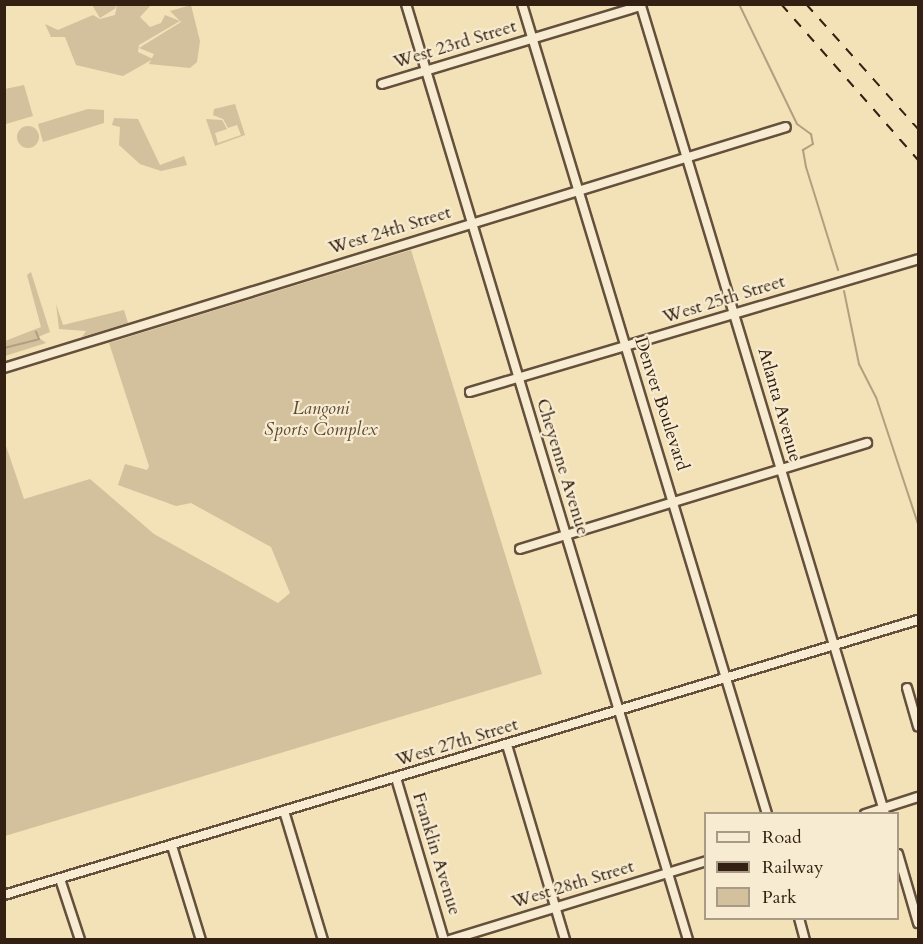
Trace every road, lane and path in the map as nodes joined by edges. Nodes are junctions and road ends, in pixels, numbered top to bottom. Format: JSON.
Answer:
{"nodes":[{"id":1,"x":406,"y":4,"type":"edge"},
{"id":2,"x":522,"y":4,"type":"edge"},
{"id":3,"x":641,"y":6,"type":"joint"},
{"id":4,"x":531,"y":39,"type":"junction"},
{"id":5,"x":426,"y":71,"type":"junction"},
{"id":6,"x":382,"y":84,"type":"dead end"},
{"id":7,"x":786,"y":127,"type":"dead end"},
{"id":8,"x":686,"y":159,"type":"junction"},
{"id":9,"x":578,"y":191,"type":"junction"},
{"id":10,"x":471,"y":223,"type":"junction"},
{"id":11,"x":918,"y":259,"type":"edge"},
{"id":12,"x":734,"y":315,"type":"junction"},
{"id":13,"x":626,"y":347,"type":"junction"},
{"id":14,"x":4,"y":368,"type":"edge"},
{"id":15,"x":518,"y":378,"type":"junction"},
{"id":16,"x":470,"y":392,"type":"dead end"},
{"id":17,"x":867,"y":443,"type":"dead end"},
{"id":18,"x":780,"y":470,"type":"junction"},
{"id":19,"x":675,"y":501,"type":"junction"},
{"id":20,"x":565,"y":535,"type":"junction"},
{"id":21,"x":520,"y":549,"type":"dead end"},
{"id":22,"x":918,"y":620,"type":"edge"},
{"id":23,"x":833,"y":646,"type":"junction"},
{"id":24,"x":726,"y":678,"type":"junction"},
{"id":25,"x":907,"y":688,"type":"dead end"},
{"id":26,"x":618,"y":711,"type":"junction"},
{"id":27,"x":918,"y":726,"type":"edge"},
{"id":28,"x":507,"y":745,"type":"junction"},
{"id":29,"x":396,"y":778,"type":"junction"},
{"id":30,"x":918,"y":797,"type":"edge"},
{"id":31,"x":284,"y":811,"type":"junction"},
{"id":32,"x":884,"y":811,"type":"edge"},
{"id":33,"x":767,"y":812,"type":"edge"},
{"id":34,"x":172,"y":846,"type":"junction"},
{"id":35,"x":704,"y":861,"type":"edge"},
{"id":36,"x":899,"y":861,"type":"edge"},
{"id":37,"x":667,"y":873,"type":"junction"},
{"id":38,"x":60,"y":879,"type":"junction"},
{"id":39,"x":4,"y":896,"type":"edge"},
{"id":40,"x":556,"y":908,"type":"junction"},
{"id":41,"x":800,"y":920,"type":"edge"},
{"id":42,"x":918,"y":923,"type":"edge"},
{"id":43,"x":80,"y":939,"type":"edge"},
{"id":44,"x":201,"y":939,"type":"edge"},
{"id":45,"x":323,"y":939,"type":"edge"},
{"id":46,"x":444,"y":939,"type":"edge"},
{"id":47,"x":450,"y":939,"type":"edge"},
{"id":48,"x":566,"y":939,"type":"edge"},
{"id":49,"x":687,"y":939,"type":"edge"},
{"id":50,"x":805,"y":939,"type":"edge"}],
"edges":[{"from":1,"to":5,"type":"street","name":"Cheyenne Avenue"},
{"from":2,"to":4,"type":"street","name":"Denver Boulevard"},
{"from":3,"to":4,"type":"street","name":"West 23rd Street"},
{"from":3,"to":8,"type":"street","name":"Atlanta Avenue"},
{"from":4,"to":5,"type":"street","name":"West 23rd Street"},
{"from":4,"to":9,"type":"street","name":"Denver Boulevard"},
{"from":5,"to":6,"type":"street","name":"West 23rd Street"},
{"from":5,"to":10,"type":"street","name":"Cheyenne Avenue"},
{"from":7,"to":8,"type":"street","name":"West 24th Street"},
{"from":8,"to":9,"type":"street","name":"West 24th Street"},
{"from":8,"to":12,"type":"street","name":"Atlanta Avenue"},
{"from":9,"to":10,"type":"street","name":"West 24th Street"},
{"from":9,"to":13,"type":"street","name":"Denver Boulevard"},
{"from":10,"to":14,"type":"street","name":"West 24th Street"},
{"from":10,"to":15,"type":"street","name":"Cheyenne Avenue"},
{"from":11,"to":12,"type":"street","name":"West 25th Street"},
{"from":12,"to":13,"type":"street","name":"West 25th Street"},
{"from":12,"to":18,"type":"street","name":"Atlanta Avenue"},
{"from":13,"to":15,"type":"street","name":"West 25th Street"},
{"from":13,"to":19,"type":"street","name":"Denver Boulevard"},
{"from":15,"to":16,"type":"street","name":"West 25th Street"},
{"from":15,"to":20,"type":"street","name":"Cheyenne Avenue"},
{"from":17,"to":18,"type":"street"},
{"from":18,"to":19,"type":"street"},
{"from":18,"to":23,"type":"street","name":"Atlanta Avenue"},
{"from":19,"to":20,"type":"street"},
{"from":19,"to":24,"type":"street","name":"Denver Boulevard"},
{"from":20,"to":21,"type":"street"},
{"from":20,"to":26,"type":"street","name":"Cheyenne Avenue"},
{"from":22,"to":23,"type":"street","name":"West 27th Street"},
{"from":23,"to":24,"type":"street","name":"West 27th Street"},
{"from":23,"to":32,"type":"street","name":"Atlanta Avenue"},
{"from":24,"to":26,"type":"street","name":"West 27th Street"},
{"from":24,"to":33,"type":"street","name":"Denver Boulevard"},
{"from":25,"to":27,"type":"street"},
{"from":26,"to":28,"type":"street","name":"West 27th Street"},
{"from":26,"to":37,"type":"street","name":"Cheyenne Avenue"},
{"from":28,"to":29,"type":"street","name":"West 27th Street"},
{"from":28,"to":40,"type":"street"},
{"from":29,"to":31,"type":"street","name":"West 27th Street"},
{"from":29,"to":46,"type":"street","name":"Franklin Avenue"},
{"from":30,"to":32,"type":"street"},
{"from":31,"to":34,"type":"street","name":"West 27th Street"},
{"from":31,"to":45,"type":"street"},
{"from":34,"to":38,"type":"street","name":"West 27th Street"},
{"from":34,"to":44,"type":"street"},
{"from":35,"to":37,"type":"street","name":"West 28th Street"},
{"from":36,"to":42,"type":"street"},
{"from":37,"to":40,"type":"street","name":"West 28th Street"},
{"from":37,"to":49,"type":"street","name":"Cheyenne Avenue"},
{"from":38,"to":39,"type":"street","name":"West 27th Street"},
{"from":38,"to":43,"type":"street"},
{"from":40,"to":47,"type":"street","name":"West 28th Street"},
{"from":40,"to":48,"type":"street"},
{"from":41,"to":50,"type":"street"}]}
